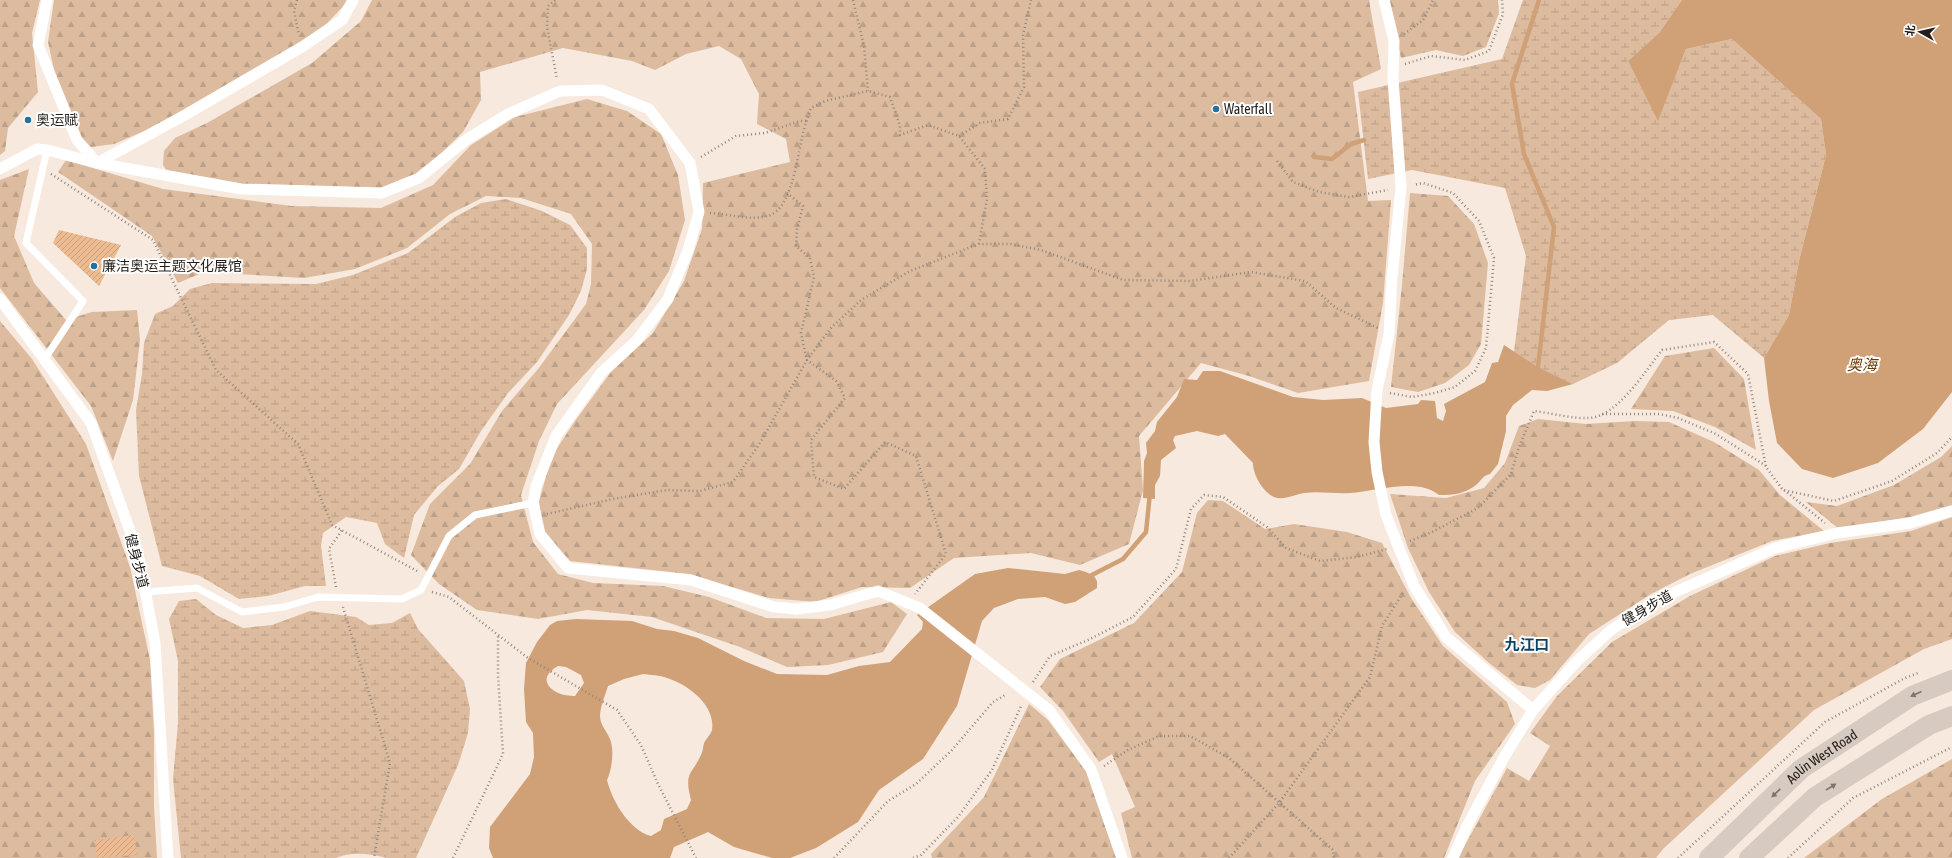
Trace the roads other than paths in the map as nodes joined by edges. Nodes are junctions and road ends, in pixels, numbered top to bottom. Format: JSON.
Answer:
{"nodes":[{"id":1,"x":47,"y":0,"type":"edge"},
{"id":2,"x":353,"y":0,"type":"edge"},
{"id":3,"x":1384,"y":0,"type":"edge"},
{"id":4,"x":47,"y":150,"type":"junction"},
{"id":5,"x":97,"y":163,"type":"junction"},
{"id":6,"x":0,"y":170,"type":"edge"},
{"id":7,"x":0,"y":299,"type":"edge"},
{"id":8,"x":44,"y":360,"type":"junction"},
{"id":9,"x":533,"y":503,"type":"junction"},
{"id":10,"x":1952,"y":511,"type":"edge"},
{"id":11,"x":145,"y":592,"type":"junction"},
{"id":12,"x":1952,"y":680,"type":"edge"},
{"id":13,"x":1533,"y":710,"type":"junction"},
{"id":14,"x":1952,"y":716,"type":"edge"},
{"id":15,"x":168,"y":858,"type":"edge"},
{"id":16,"x":1122,"y":858,"type":"edge"},
{"id":17,"x":1453,"y":858,"type":"edge"},
{"id":18,"x":1709,"y":858,"type":"edge"},
{"id":19,"x":1749,"y":858,"type":"edge"}],
"edges":[{"from":1,"to":5,"type":"street"},
{"from":2,"to":5,"type":"street"},
{"from":3,"to":13,"type":"street"},
{"from":4,"to":5,"type":"street"},
{"from":4,"to":6,"type":"street"},
{"from":4,"to":8,"type":"lane"},
{"from":5,"to":9,"type":"street"},
{"from":7,"to":8,"type":"street","name":"健身步道"},
{"from":8,"to":11,"type":"street","name":"健身步道"},
{"from":9,"to":11,"type":"lane"},
{"from":9,"to":16,"type":"street"},
{"from":10,"to":13,"type":"street","name":"健身步道"},
{"from":11,"to":15,"type":"street","name":"健身步道"},
{"from":12,"to":18,"type":"main road","name":"Aolin West Road","one_way":true},
{"from":13,"to":17,"type":"street","name":"健身步道"},
{"from":19,"to":14,"type":"main road","name":"Aolin West Road","one_way":true}]}
